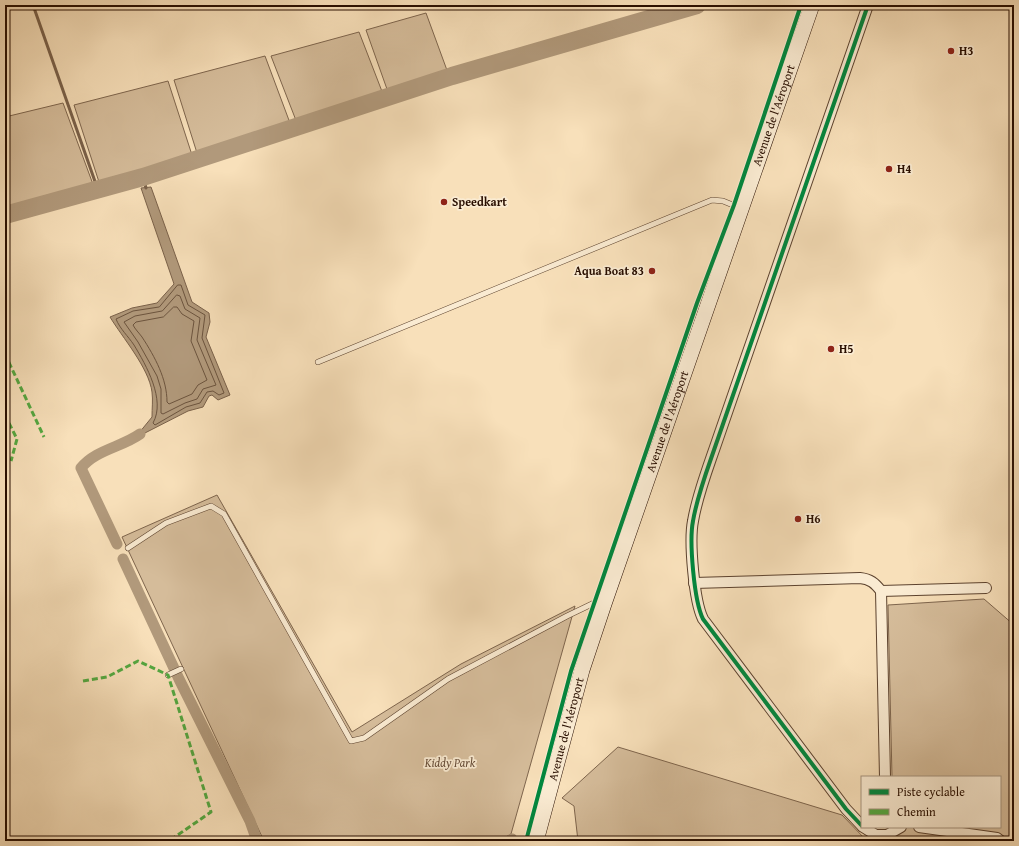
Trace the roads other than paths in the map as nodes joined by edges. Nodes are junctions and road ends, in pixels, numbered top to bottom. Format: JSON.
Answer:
{"nodes":[{"id":1,"x":812,"y":5,"type":"edge"},
{"id":2,"x":868,"y":5,"type":"edge"},
{"id":3,"x":742,"y":208,"type":"junction"},
{"id":4,"x":318,"y":362,"type":"dead end"},
{"id":5,"x":128,"y":548,"type":"dead end"},
{"id":6,"x":694,"y":583,"type":"junction"},
{"id":7,"x":986,"y":588,"type":"dead end"},
{"id":8,"x":881,"y":591,"type":"junction"},
{"id":9,"x":604,"y":604,"type":"junction"},
{"id":10,"x":181,"y":669,"type":"dead end"},
{"id":11,"x":168,"y":675,"type":"dead end"},
{"id":12,"x":885,"y":776,"type":"edge"},
{"id":13,"x":861,"y":826,"type":"edge"},
{"id":14,"x":864,"y":828,"type":"edge"},
{"id":15,"x":899,"y":828,"type":"edge"},
{"id":16,"x":926,"y":828,"type":"edge"},
{"id":17,"x":887,"y":834,"type":"edge"},
{"id":18,"x":536,"y":841,"type":"edge"},
{"id":19,"x":1001,"y":841,"type":"edge"}],
"edges":[{"from":1,"to":3,"type":"main road","name":"Avenue de l'Aéroport"},
{"from":2,"to":6,"type":"street"},
{"from":3,"to":4,"type":"lane"},
{"from":3,"to":9,"type":"main road","name":"Avenue de l'Aéroport"},
{"from":5,"to":9,"type":"lane"},
{"from":6,"to":8,"type":"street"},
{"from":6,"to":13,"type":"street"},
{"from":7,"to":8,"type":"street"},
{"from":8,"to":12,"type":"street"},
{"from":9,"to":18,"type":"main road","name":"Avenue de l'Aéroport"},
{"from":10,"to":11,"type":"lane"},
{"from":14,"to":17,"type":"street"},
{"from":15,"to":17,"type":"street"},
{"from":16,"to":19,"type":"street"}]}
